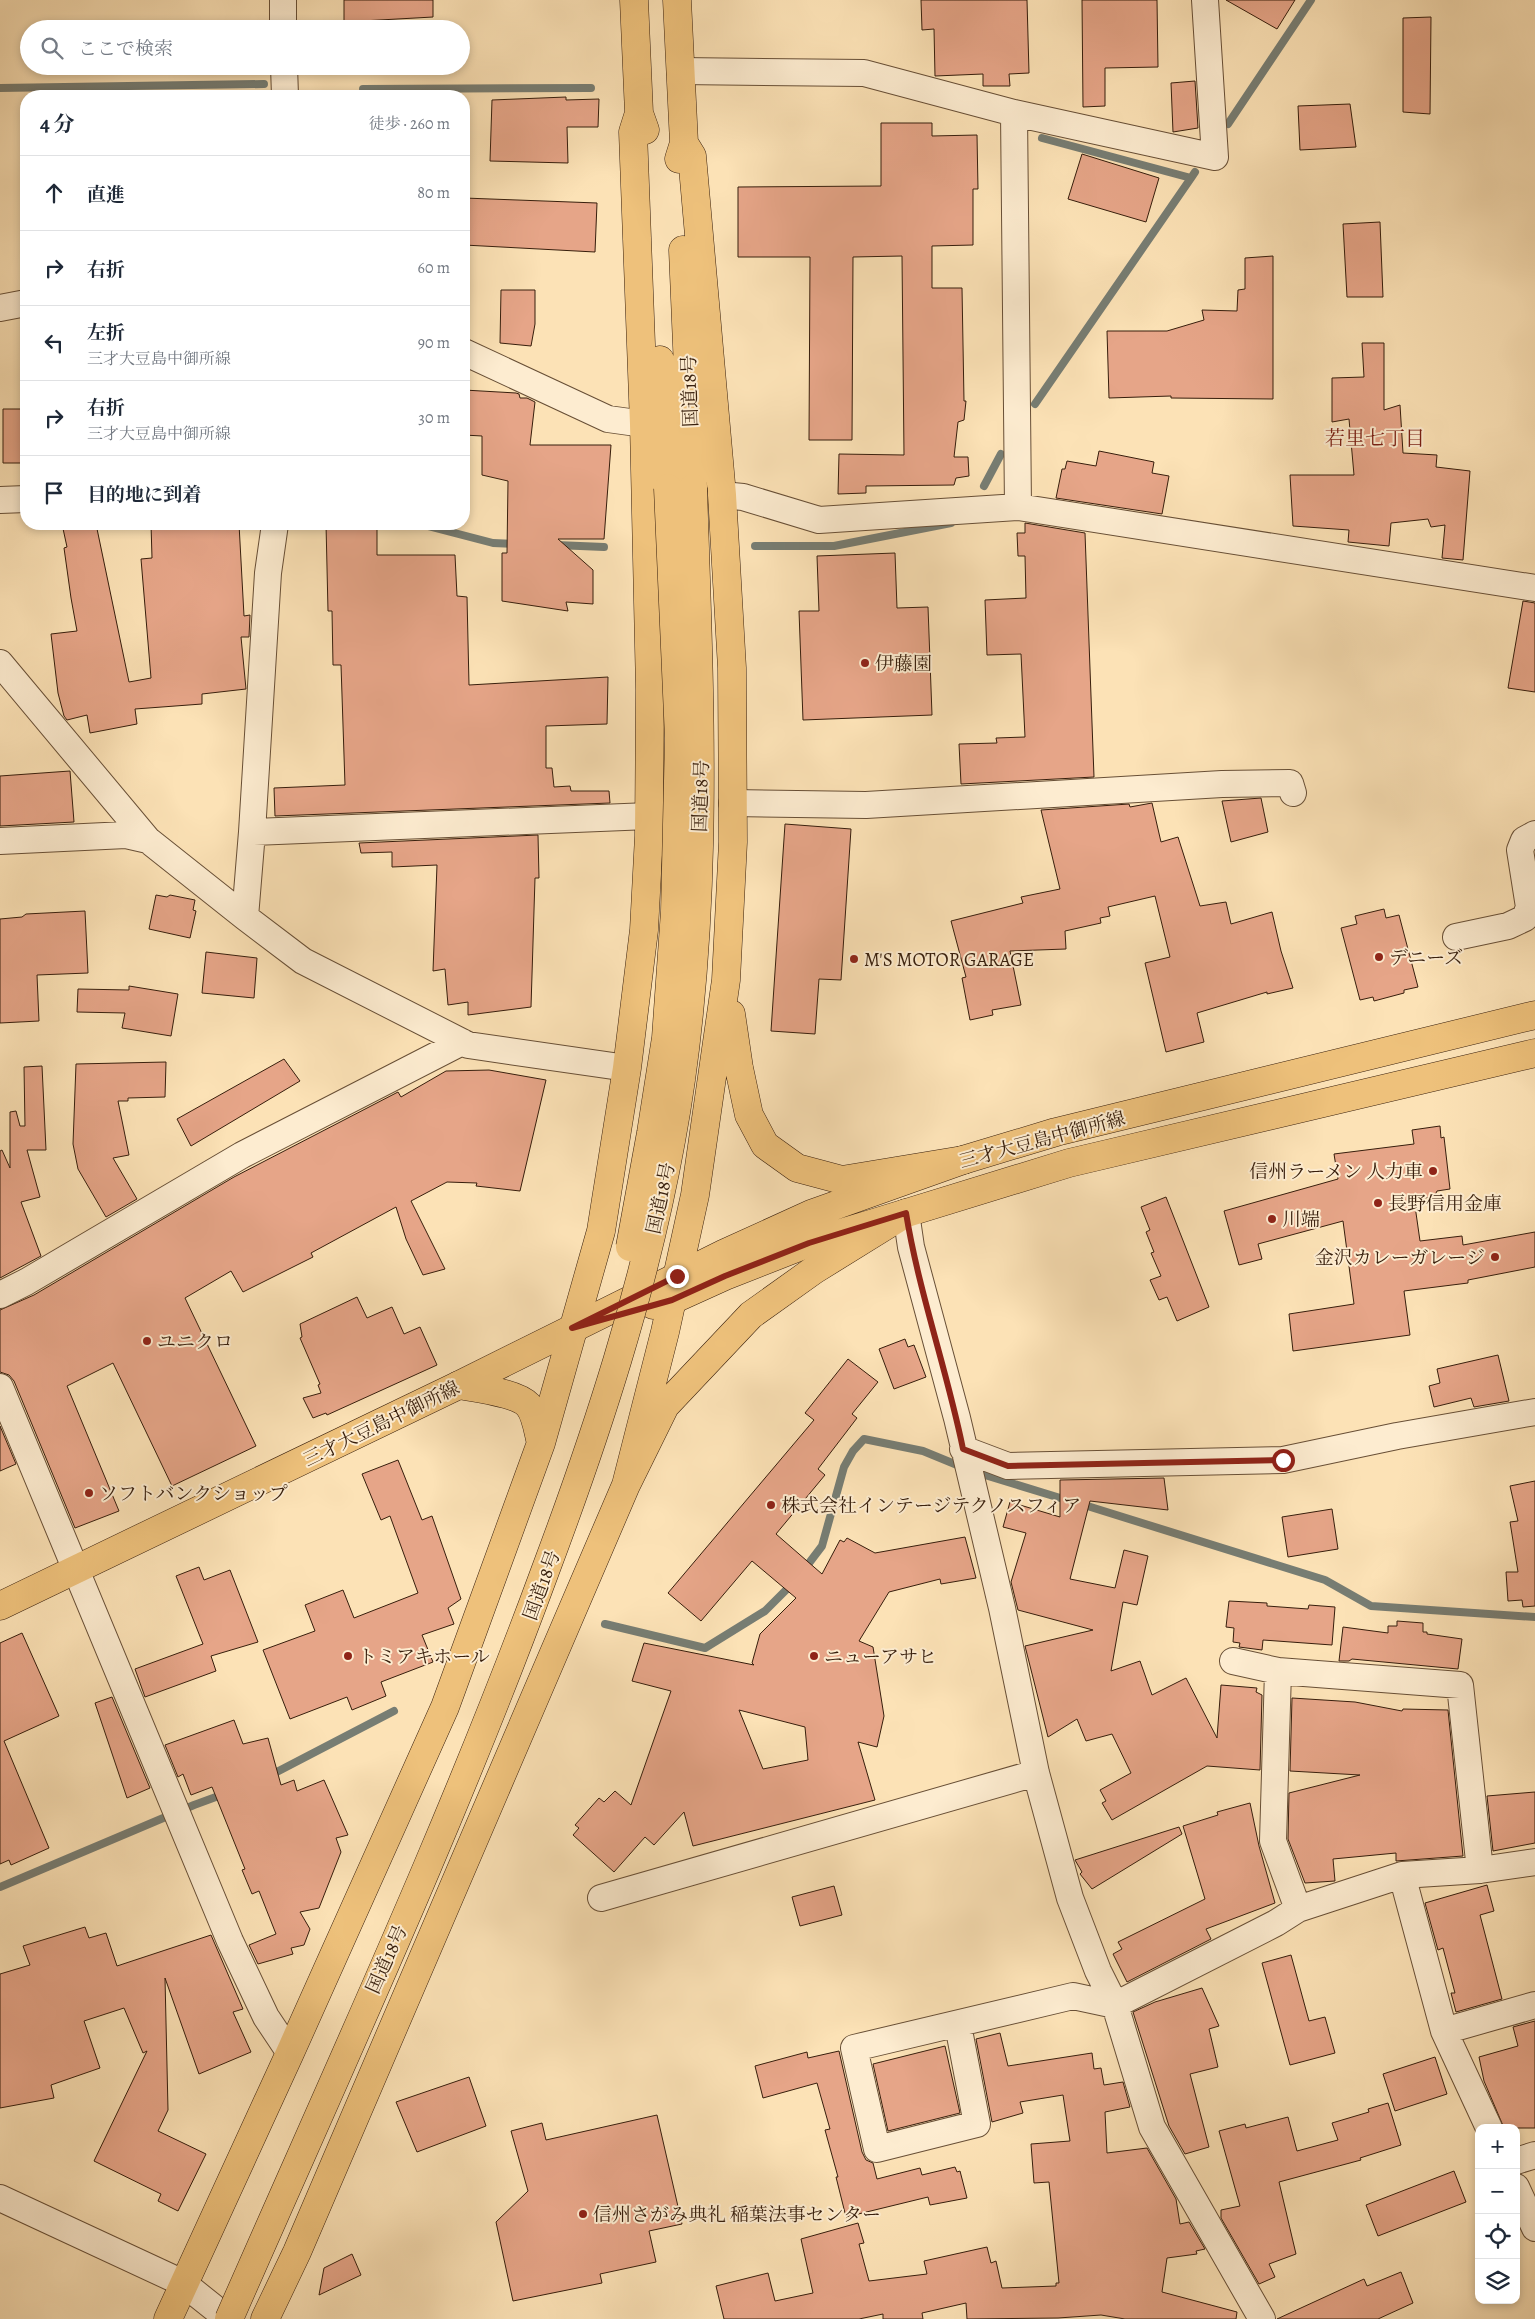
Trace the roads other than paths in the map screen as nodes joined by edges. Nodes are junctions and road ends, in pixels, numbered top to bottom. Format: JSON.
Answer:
{"nodes":[{"id":1,"x":283,"y":0,"type":"edge"},
{"id":2,"x":634,"y":0,"type":"edge"},
{"id":3,"x":677,"y":0,"type":"edge"},
{"id":4,"x":1205,"y":0,"type":"edge"},
{"id":5,"x":283,"y":20,"type":"edge"},
{"id":6,"x":680,"y":71,"type":"junction"},
{"id":7,"x":284,"y":75,"type":"edge"},
{"id":8,"x":285,"y":90,"type":"edge"},
{"id":9,"x":639,"y":113,"type":"junction"},
{"id":10,"x":1014,"y":113,"type":"junction"},
{"id":11,"x":684,"y":143,"type":"junction"},
{"id":12,"x":20,"y":304,"type":"edge"},
{"id":13,"x":0,"y":308,"type":"edge"},
{"id":14,"x":470,"y":355,"type":"edge"},
{"id":15,"x":644,"y":424,"type":"junction"},
{"id":16,"x":680,"y":488,"type":"junction"},
{"id":17,"x":722,"y":495,"type":"junction"},
{"id":18,"x":20,"y":499,"type":"edge"},
{"id":19,"x":0,"y":500,"type":"edge"},
{"id":20,"x":1018,"y":507,"type":"junction"},
{"id":21,"x":274,"y":530,"type":"edge"},
{"id":22,"x":1535,"y":588,"type":"edge"},
{"id":23,"x":0,"y":663,"type":"edge"},
{"id":24,"x":1293,"y":793,"type":"dead end"},
{"id":25,"x":732,"y":803,"type":"junction"},
{"id":26,"x":649,"y":816,"type":"junction"},
{"id":27,"x":252,"y":832,"type":"junction"},
{"id":28,"x":1535,"y":834,"type":"edge"},
{"id":29,"x":148,"y":840,"type":"junction"},
{"id":30,"x":0,"y":841,"type":"edge"},
{"id":31,"x":245,"y":918,"type":"junction"},
{"id":32,"x":1456,"y":937,"type":"dead end"},
{"id":33,"x":726,"y":980,"type":"junction"},
{"id":34,"x":1535,"y":1015,"type":"edge"},
{"id":35,"x":462,"y":1042,"type":"junction"},
{"id":36,"x":1535,"y":1053,"type":"edge"},
{"id":37,"x":627,"y":1068,"type":"junction"},
{"id":38,"x":963,"y":1160,"type":"junction"},
{"id":39,"x":906,"y":1213,"type":"junction"},
{"id":40,"x":674,"y":1288,"type":"junction"},
{"id":41,"x":0,"y":1295,"type":"edge"},
{"id":42,"x":572,"y":1328,"type":"junction"},
{"id":43,"x":459,"y":1385,"type":"junction"},
{"id":44,"x":0,"y":1387,"type":"edge"},
{"id":45,"x":1535,"y":1412,"type":"edge"},
{"id":46,"x":540,"y":1443,"type":"junction"},
{"id":47,"x":967,"y":1464,"type":"junction"},
{"id":48,"x":626,"y":1485,"type":"junction"},
{"id":49,"x":76,"y":1570,"type":"junction"},
{"id":50,"x":0,"y":1606,"type":"edge"},
{"id":51,"x":1233,"y":1661,"type":"dead end"},
{"id":52,"x":1278,"y":1671,"type":"junction"},
{"id":53,"x":1036,"y":1773,"type":"junction"},
{"id":54,"x":1535,"y":1862,"type":"edge"},
{"id":55,"x":1480,"y":1870,"type":"junction"},
{"id":56,"x":1402,"y":1875,"type":"junction"},
{"id":57,"x":600,"y":1898,"type":"dead end"},
{"id":58,"x":1298,"y":1909,"type":"junction"},
{"id":59,"x":1535,"y":2005,"type":"edge"},
{"id":60,"x":1115,"y":2006,"type":"junction"},
{"id":61,"x":958,"y":2025,"type":"junction"},
{"id":62,"x":1444,"y":2031,"type":"junction"},
{"id":63,"x":290,"y":2053,"type":"junction"},
{"id":64,"x":1487,"y":2124,"type":"edge"},
{"id":65,"x":1535,"y":2155,"type":"edge"},
{"id":66,"x":1520,"y":2160,"type":"edge"},
{"id":67,"x":1520,"y":2196,"type":"edge"},
{"id":68,"x":0,"y":2198,"type":"edge"},
{"id":69,"x":1535,"y":2228,"type":"edge"},
{"id":70,"x":183,"y":2283,"type":"junction"},
{"id":71,"x":168,"y":2319,"type":"edge"},
{"id":72,"x":214,"y":2319,"type":"edge"},
{"id":73,"x":229,"y":2319,"type":"edge"},
{"id":74,"x":265,"y":2319,"type":"edge"},
{"id":75,"x":1262,"y":2319,"type":"edge"}],
"edges":[{"from":1,"to":5,"type":"street"},
{"from":2,"to":9,"type":"main road","name":"国道18号"},
{"from":3,"to":6,"type":"main road","name":"国道18号"},
{"from":4,"to":10,"type":"street"},
{"from":6,"to":10,"type":"street"},
{"from":6,"to":11,"type":"main road","name":"国道18号"},
{"from":7,"to":8,"type":"street"},
{"from":9,"to":15,"type":"main road"},
{"from":9,"to":16,"type":"main road","name":"国道18号"},
{"from":10,"to":20,"type":"street"},
{"from":11,"to":16,"type":"main road","name":"国道18号"},
{"from":11,"to":17,"type":"main road"},
{"from":12,"to":13,"type":"street"},
{"from":14,"to":15,"type":"street"},
{"from":15,"to":26,"type":"main road"},
{"from":16,"to":72,"type":"main road","name":"国道18号","bridge":true},
{"from":16,"to":73,"type":"main road","name":"国道18号","bridge":true},
{"from":17,"to":20,"type":"street"},
{"from":17,"to":25,"type":"main road"},
{"from":18,"to":19,"type":"street"},
{"from":20,"to":22,"type":"street"},
{"from":21,"to":27,"type":"street"},
{"from":23,"to":29,"type":"street"},
{"from":24,"to":25,"type":"street"},
{"from":25,"to":33,"type":"main road"},
{"from":26,"to":27,"type":"street"},
{"from":26,"to":37,"type":"main road"},
{"from":27,"to":31,"type":"street"},
{"from":28,"to":32,"type":"street"},
{"from":29,"to":30,"type":"street"},
{"from":29,"to":31,"type":"street"},
{"from":31,"to":35,"type":"street"},
{"from":33,"to":38,"type":"main road"},
{"from":33,"to":40,"type":"main road"},
{"from":34,"to":38,"type":"main road","name":"三才大豆島中御所線"},
{"from":35,"to":37,"type":"street"},
{"from":35,"to":41,"type":"street"},
{"from":36,"to":39,"type":"main road","name":"三才大豆島中御所線"},
{"from":37,"to":42,"type":"main road"},
{"from":38,"to":40,"type":"main road","name":"三才大豆島中御所線"},
{"from":39,"to":40,"type":"main road","name":"三才大豆島中御所線"},
{"from":39,"to":47,"type":"street"},
{"from":39,"to":48,"type":"main road"},
{"from":40,"to":42,"type":"main road","name":"三才大豆島中御所線"},
{"from":40,"to":48,"type":"main road"},
{"from":42,"to":43,"type":"main road","name":"三才大豆島中御所線"},
{"from":42,"to":46,"type":"main road"},
{"from":43,"to":46,"type":"main road"},
{"from":43,"to":49,"type":"main road","name":"三才大豆島中御所線"},
{"from":44,"to":49,"type":"street"},
{"from":45,"to":47,"type":"street"},
{"from":46,"to":63,"type":"main road"},
{"from":47,"to":53,"type":"street"},
{"from":48,"to":74,"type":"main road"},
{"from":49,"to":50,"type":"main road","name":"三才大豆島中御所線"},
{"from":49,"to":63,"type":"street"},
{"from":51,"to":52,"type":"street"},
{"from":52,"to":55,"type":"street"},
{"from":52,"to":58,"type":"street"},
{"from":53,"to":57,"type":"street"},
{"from":53,"to":60,"type":"street"},
{"from":54,"to":55,"type":"street"},
{"from":55,"to":56,"type":"street"},
{"from":56,"to":58,"type":"street"},
{"from":56,"to":62,"type":"street"},
{"from":58,"to":60,"type":"street"},
{"from":59,"to":62,"type":"street"},
{"from":60,"to":61,"type":"street"},
{"from":60,"to":75,"type":"street"},
{"from":61,"to":61,"type":"street"},
{"from":62,"to":64,"type":"street"},
{"from":63,"to":70,"type":"main road"},
{"from":65,"to":66,"type":"street"},
{"from":67,"to":69,"type":"street"},
{"from":68,"to":70,"type":"street"},
{"from":70,"to":71,"type":"main road"},
{"from":70,"to":73,"type":"street"}]}
